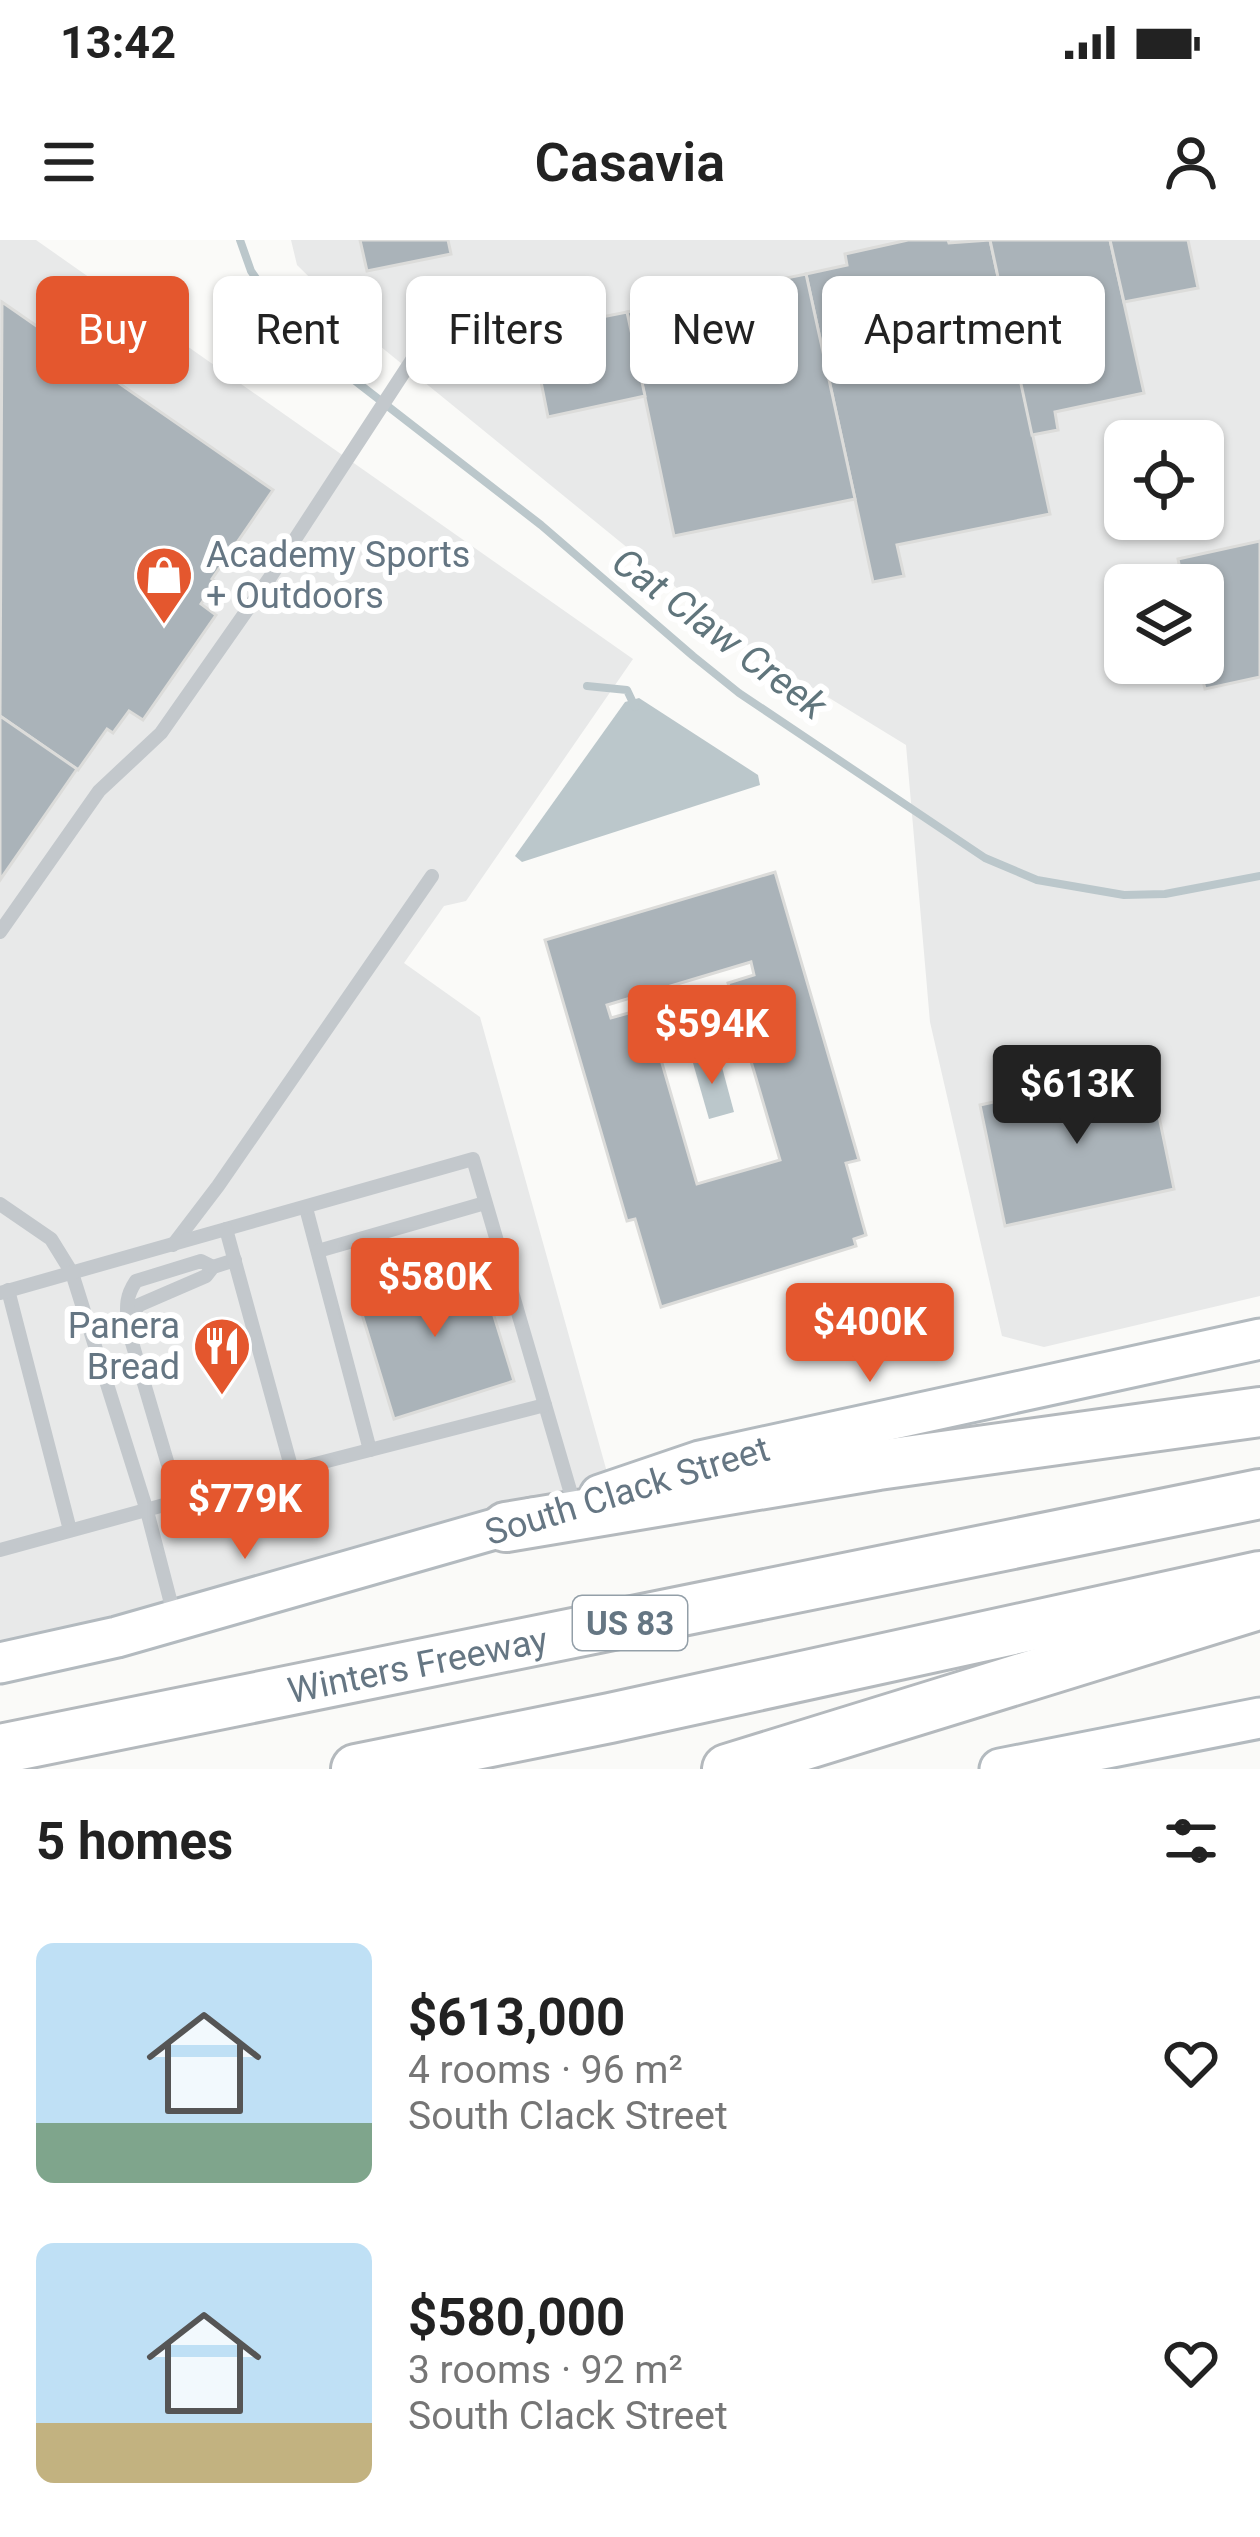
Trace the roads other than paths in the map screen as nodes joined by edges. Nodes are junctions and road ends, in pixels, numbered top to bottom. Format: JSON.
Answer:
{"nodes":[{"id":1,"x":406,"y":370,"type":"edge"},
{"id":2,"x":432,"y":877,"type":"dead end"},
{"id":3,"x":0,"y":932,"type":"edge"},
{"id":4,"x":485,"y":1203,"type":"junction"},
{"id":5,"x":0,"y":1204,"type":"edge"},
{"id":6,"x":306,"y":1208,"type":"junction"},
{"id":7,"x":226,"y":1229,"type":"junction"},
{"id":8,"x":172,"y":1245,"type":"junction"},
{"id":9,"x":318,"y":1251,"type":"junction"},
{"id":10,"x":235,"y":1260,"type":"junction"},
{"id":11,"x":213,"y":1267,"type":"junction"},
{"id":12,"x":72,"y":1273,"type":"junction"},
{"id":13,"x":4,"y":1292,"type":"edge"},
{"id":14,"x":128,"y":1320,"type":"junction"},
{"id":15,"x":1260,"y":1339,"type":"edge"},
{"id":16,"x":545,"y":1405,"type":"junction"},
{"id":17,"x":1260,"y":1412,"type":"edge"},
{"id":18,"x":370,"y":1450,"type":"junction"},
{"id":19,"x":292,"y":1470,"type":"junction"},
{"id":20,"x":1260,"y":1494,"type":"edge"},
{"id":21,"x":179,"y":1502,"type":"junction"},
{"id":22,"x":574,"y":1504,"type":"junction"},
{"id":23,"x":147,"y":1510,"type":"junction"},
{"id":24,"x":506,"y":1527,"type":"junction"},
{"id":25,"x":70,"y":1530,"type":"junction"},
{"id":26,"x":0,"y":1550,"type":"edge"},
{"id":27,"x":1260,"y":1576,"type":"edge"},
{"id":28,"x":1260,"y":1604,"type":"edge"},
{"id":29,"x":176,"y":1620,"type":"junction"},
{"id":30,"x":0,"y":1663,"type":"edge"},
{"id":31,"x":1260,"y":1718,"type":"edge"},
{"id":32,"x":0,"y":1749,"type":"edge"},
{"id":33,"x":356,"y":1769,"type":"edge"},
{"id":34,"x":727,"y":1769,"type":"edge"},
{"id":35,"x":1000,"y":1769,"type":"edge"}],
"edges":[{"from":1,"to":3,"type":"lane"},
{"from":2,"to":8,"type":"lane"},
{"from":4,"to":6,"type":"lane"},
{"from":4,"to":9,"type":"lane"},
{"from":4,"to":16,"type":"lane"},
{"from":5,"to":12,"type":"lane"},
{"from":6,"to":7,"type":"lane"},
{"from":6,"to":9,"type":"lane"},
{"from":7,"to":8,"type":"lane"},
{"from":7,"to":10,"type":"lane"},
{"from":8,"to":12,"type":"lane"},
{"from":9,"to":18,"type":"lane"},
{"from":10,"to":11,"type":"lane"},
{"from":10,"to":19,"type":"lane"},
{"from":11,"to":14,"type":"lane"},
{"from":11,"to":14,"type":"lane"},
{"from":12,"to":13,"type":"lane"},
{"from":12,"to":23,"type":"lane"},
{"from":13,"to":25,"type":"lane"},
{"from":14,"to":21,"type":"lane"},
{"from":15,"to":22,"type":"main road","name":"South Clack Street"},
{"from":16,"to":18,"type":"lane"},
{"from":16,"to":22,"type":"lane"},
{"from":17,"to":24,"type":"highway"},
{"from":18,"to":19,"type":"lane"},
{"from":19,"to":21,"type":"lane"},
{"from":20,"to":32,"type":"highway","name":"Winters Freeway","number":"US 83"},
{"from":21,"to":23,"type":"lane"},
{"from":22,"to":24,"type":"main road","name":"South Clack Street"},
{"from":23,"to":25,"type":"lane"},
{"from":23,"to":29,"type":"lane"},
{"from":24,"to":29,"type":"main road","name":"South Clack Street"},
{"from":25,"to":26,"type":"lane"},
{"from":27,"to":33,"type":"highway","number":"US 83"},
{"from":28,"to":34,"type":"highway"},
{"from":29,"to":30,"type":"main road","name":"South Clack Street"},
{"from":31,"to":35,"type":"main road"}]}
